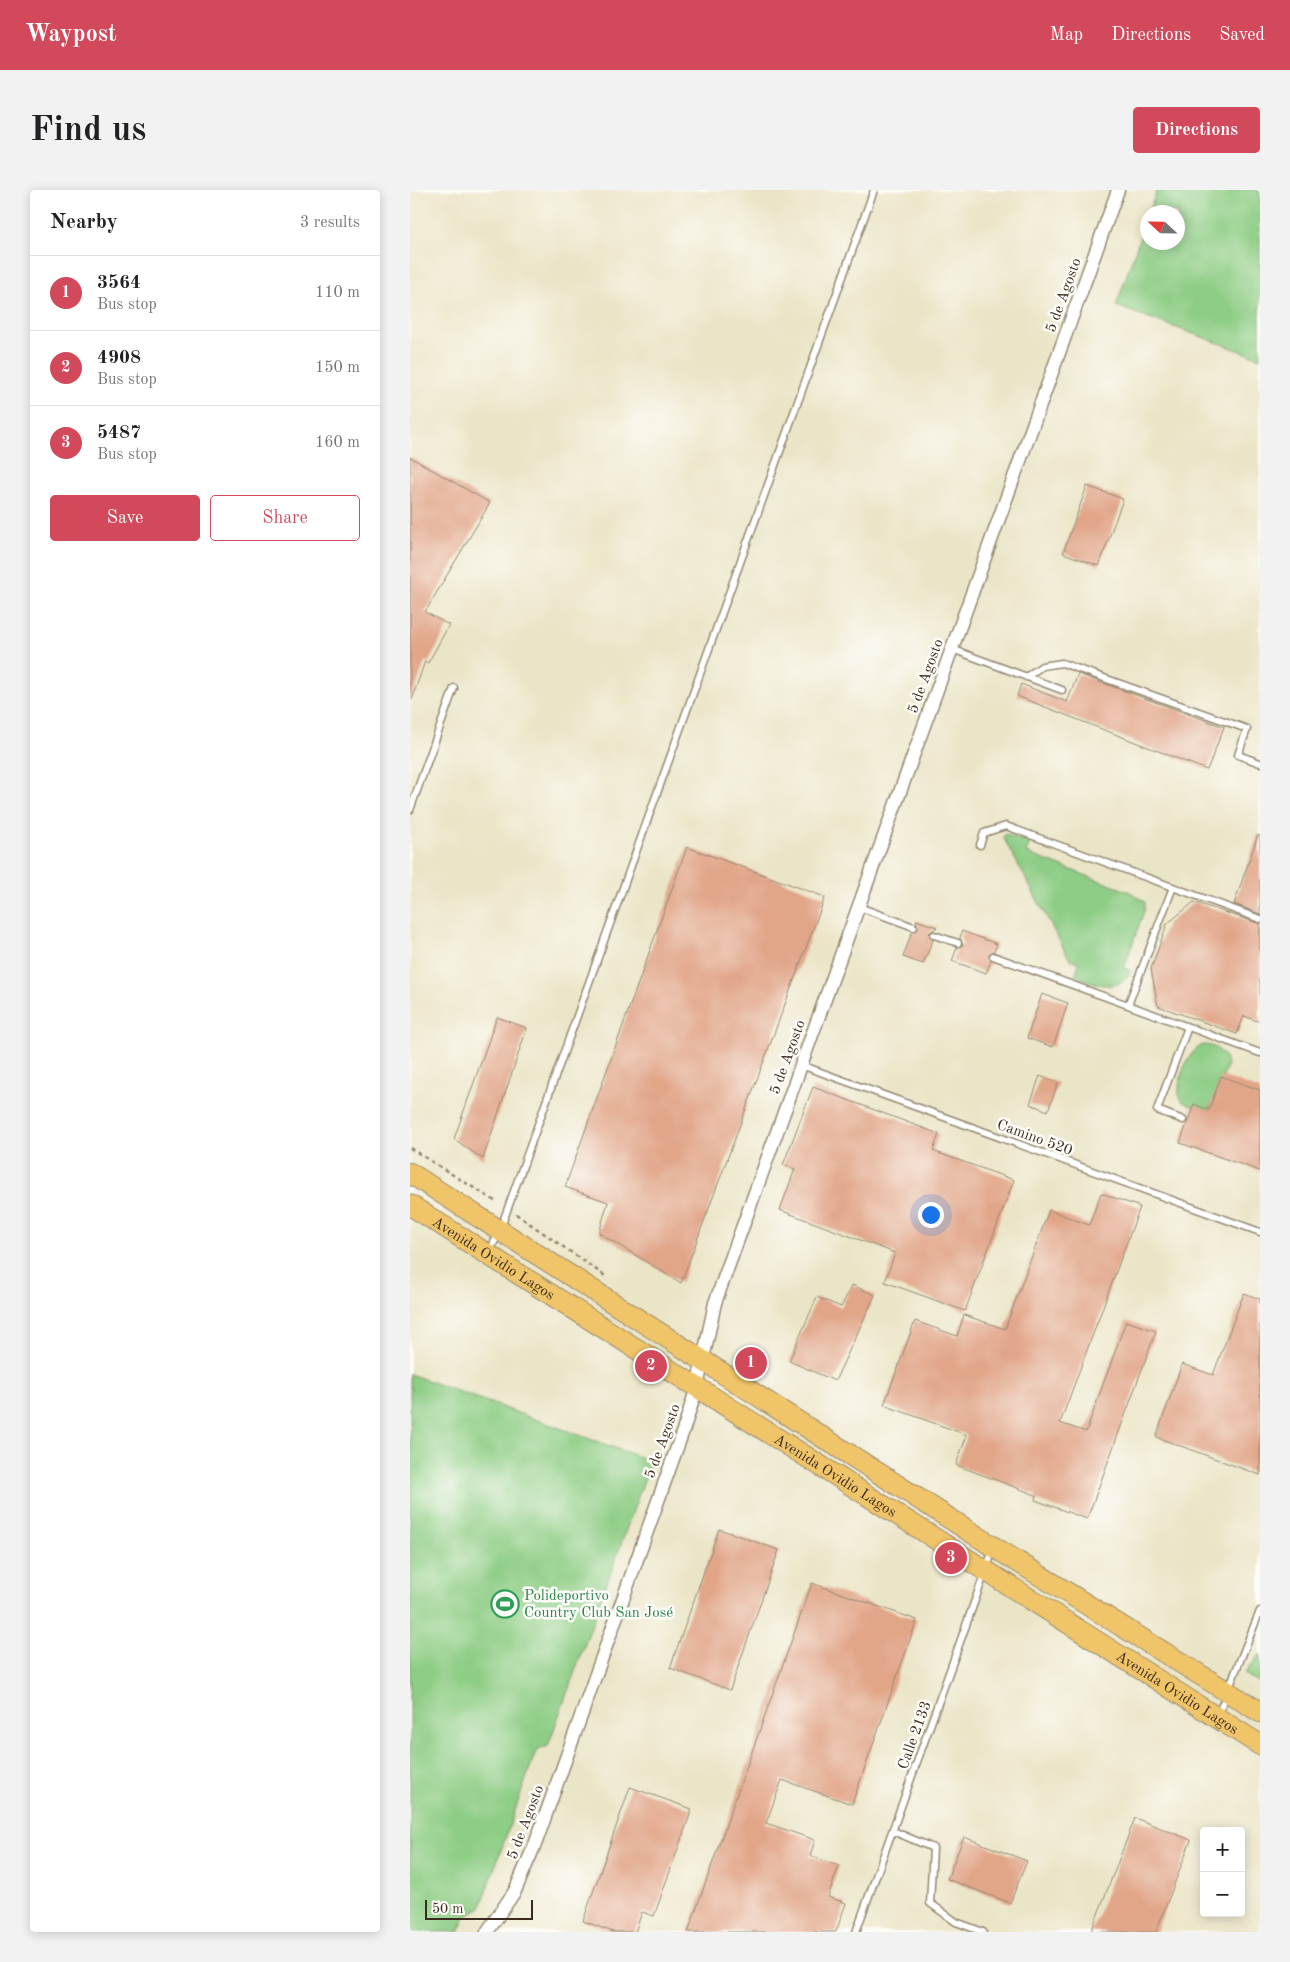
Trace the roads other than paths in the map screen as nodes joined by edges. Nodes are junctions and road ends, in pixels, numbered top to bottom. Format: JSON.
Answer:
{"nodes":[{"id":1,"x":874,"y":190,"type":"edge"},
{"id":2,"x":1118,"y":190,"type":"edge"},
{"id":3,"x":952,"y":649,"type":"junction"},
{"id":4,"x":1026,"y":677,"type":"junction"},
{"id":5,"x":454,"y":688,"type":"dead end"},
{"id":6,"x":1062,"y":690,"type":"dead end"},
{"id":7,"x":1260,"y":763,"type":"edge"},
{"id":8,"x":410,"y":810,"type":"edge"},
{"id":9,"x":980,"y":845,"type":"dead end"},
{"id":10,"x":1172,"y":887,"type":"junction"},
{"id":11,"x":859,"y":907,"type":"junction"},
{"id":12,"x":1260,"y":918,"type":"edge"},
{"id":13,"x":914,"y":927,"type":"dead end"},
{"id":14,"x":934,"y":935,"type":"dead end"},
{"id":15,"x":958,"y":943,"type":"dead end"},
{"id":16,"x":993,"y":956,"type":"dead end"},
{"id":17,"x":1128,"y":1005,"type":"junction"},
{"id":18,"x":1188,"y":1027,"type":"junction"},
{"id":19,"x":1260,"y":1053,"type":"edge"},
{"id":20,"x":802,"y":1065,"type":"junction"},
{"id":21,"x":1183,"y":1120,"type":"dead end"},
{"id":22,"x":410,"y":1173,"type":"edge"},
{"id":23,"x":410,"y":1205,"type":"edge"},
{"id":24,"x":500,"y":1230,"type":"junction"},
{"id":25,"x":1260,"y":1232,"type":"edge"},
{"id":26,"x":488,"y":1255,"type":"junction"},
{"id":27,"x":701,"y":1360,"type":"junction"},
{"id":28,"x":697,"y":1387,"type":"junction"},
{"id":29,"x":994,"y":1547,"type":"junction"},
{"id":30,"x":986,"y":1571,"type":"junction"},
{"id":31,"x":1260,"y":1611,"type":"edge"},
{"id":32,"x":1228,"y":1692,"type":"junction"},
{"id":33,"x":1260,"y":1712,"type":"edge"},
{"id":34,"x":1217,"y":1718,"type":"junction"},
{"id":35,"x":1260,"y":1745,"type":"edge"},
{"id":36,"x":893,"y":1830,"type":"junction"},
{"id":37,"x":487,"y":1932,"type":"edge"},
{"id":38,"x":856,"y":1932,"type":"edge"},
{"id":39,"x":983,"y":1932,"type":"edge"}],
"edges":[{"from":1,"to":24,"type":"lane"},
{"from":2,"to":3,"type":"street","name":"5 de Agosto"},
{"from":3,"to":4,"type":"lane"},
{"from":3,"to":11,"type":"street","name":"5 de Agosto"},
{"from":4,"to":6,"type":"lane"},
{"from":4,"to":7,"type":"lane"},
{"from":5,"to":8,"type":"lane"},
{"from":9,"to":10,"type":"lane"},
{"from":10,"to":12,"type":"lane"},
{"from":10,"to":17,"type":"lane"},
{"from":11,"to":13,"type":"lane"},
{"from":11,"to":20,"type":"street","name":"5 de Agosto"},
{"from":14,"to":15,"type":"lane"},
{"from":16,"to":17,"type":"lane"},
{"from":17,"to":18,"type":"lane"},
{"from":18,"to":19,"type":"lane"},
{"from":18,"to":21,"type":"lane"},
{"from":20,"to":25,"type":"lane","name":"Camino 520"},
{"from":20,"to":27,"type":"street","name":"5 de Agosto"},
{"from":22,"to":24,"type":"main road","name":"Avenida Ovidio Lagos"},
{"from":23,"to":26,"type":"main road","name":"Avenida Ovidio Lagos"},
{"from":24,"to":26,"type":"lane"},
{"from":24,"to":27,"type":"main road","name":"Avenida Ovidio Lagos"},
{"from":26,"to":28,"type":"main road","name":"Avenida Ovidio Lagos"},
{"from":27,"to":28,"type":"street","name":"5 de Agosto"},
{"from":27,"to":29,"type":"main road","name":"Avenida Ovidio Lagos"},
{"from":28,"to":30,"type":"main road","name":"Avenida Ovidio Lagos"},
{"from":28,"to":37,"type":"street","name":"5 de Agosto"},
{"from":29,"to":30,"type":"lane","name":"Calle 2133"},
{"from":29,"to":32,"type":"main road","name":"Avenida Ovidio Lagos"},
{"from":30,"to":34,"type":"main road","name":"Avenida Ovidio Lagos"},
{"from":30,"to":36,"type":"lane","name":"Calle 2133"},
{"from":31,"to":32,"type":"lane"},
{"from":32,"to":33,"type":"main road","name":"Avenida Ovidio Lagos"},
{"from":32,"to":34,"type":"lane"},
{"from":34,"to":35,"type":"main road","name":"Avenida Ovidio Lagos"},
{"from":36,"to":38,"type":"lane","name":"Calle 2133"},
{"from":36,"to":39,"type":"lane"}]}
